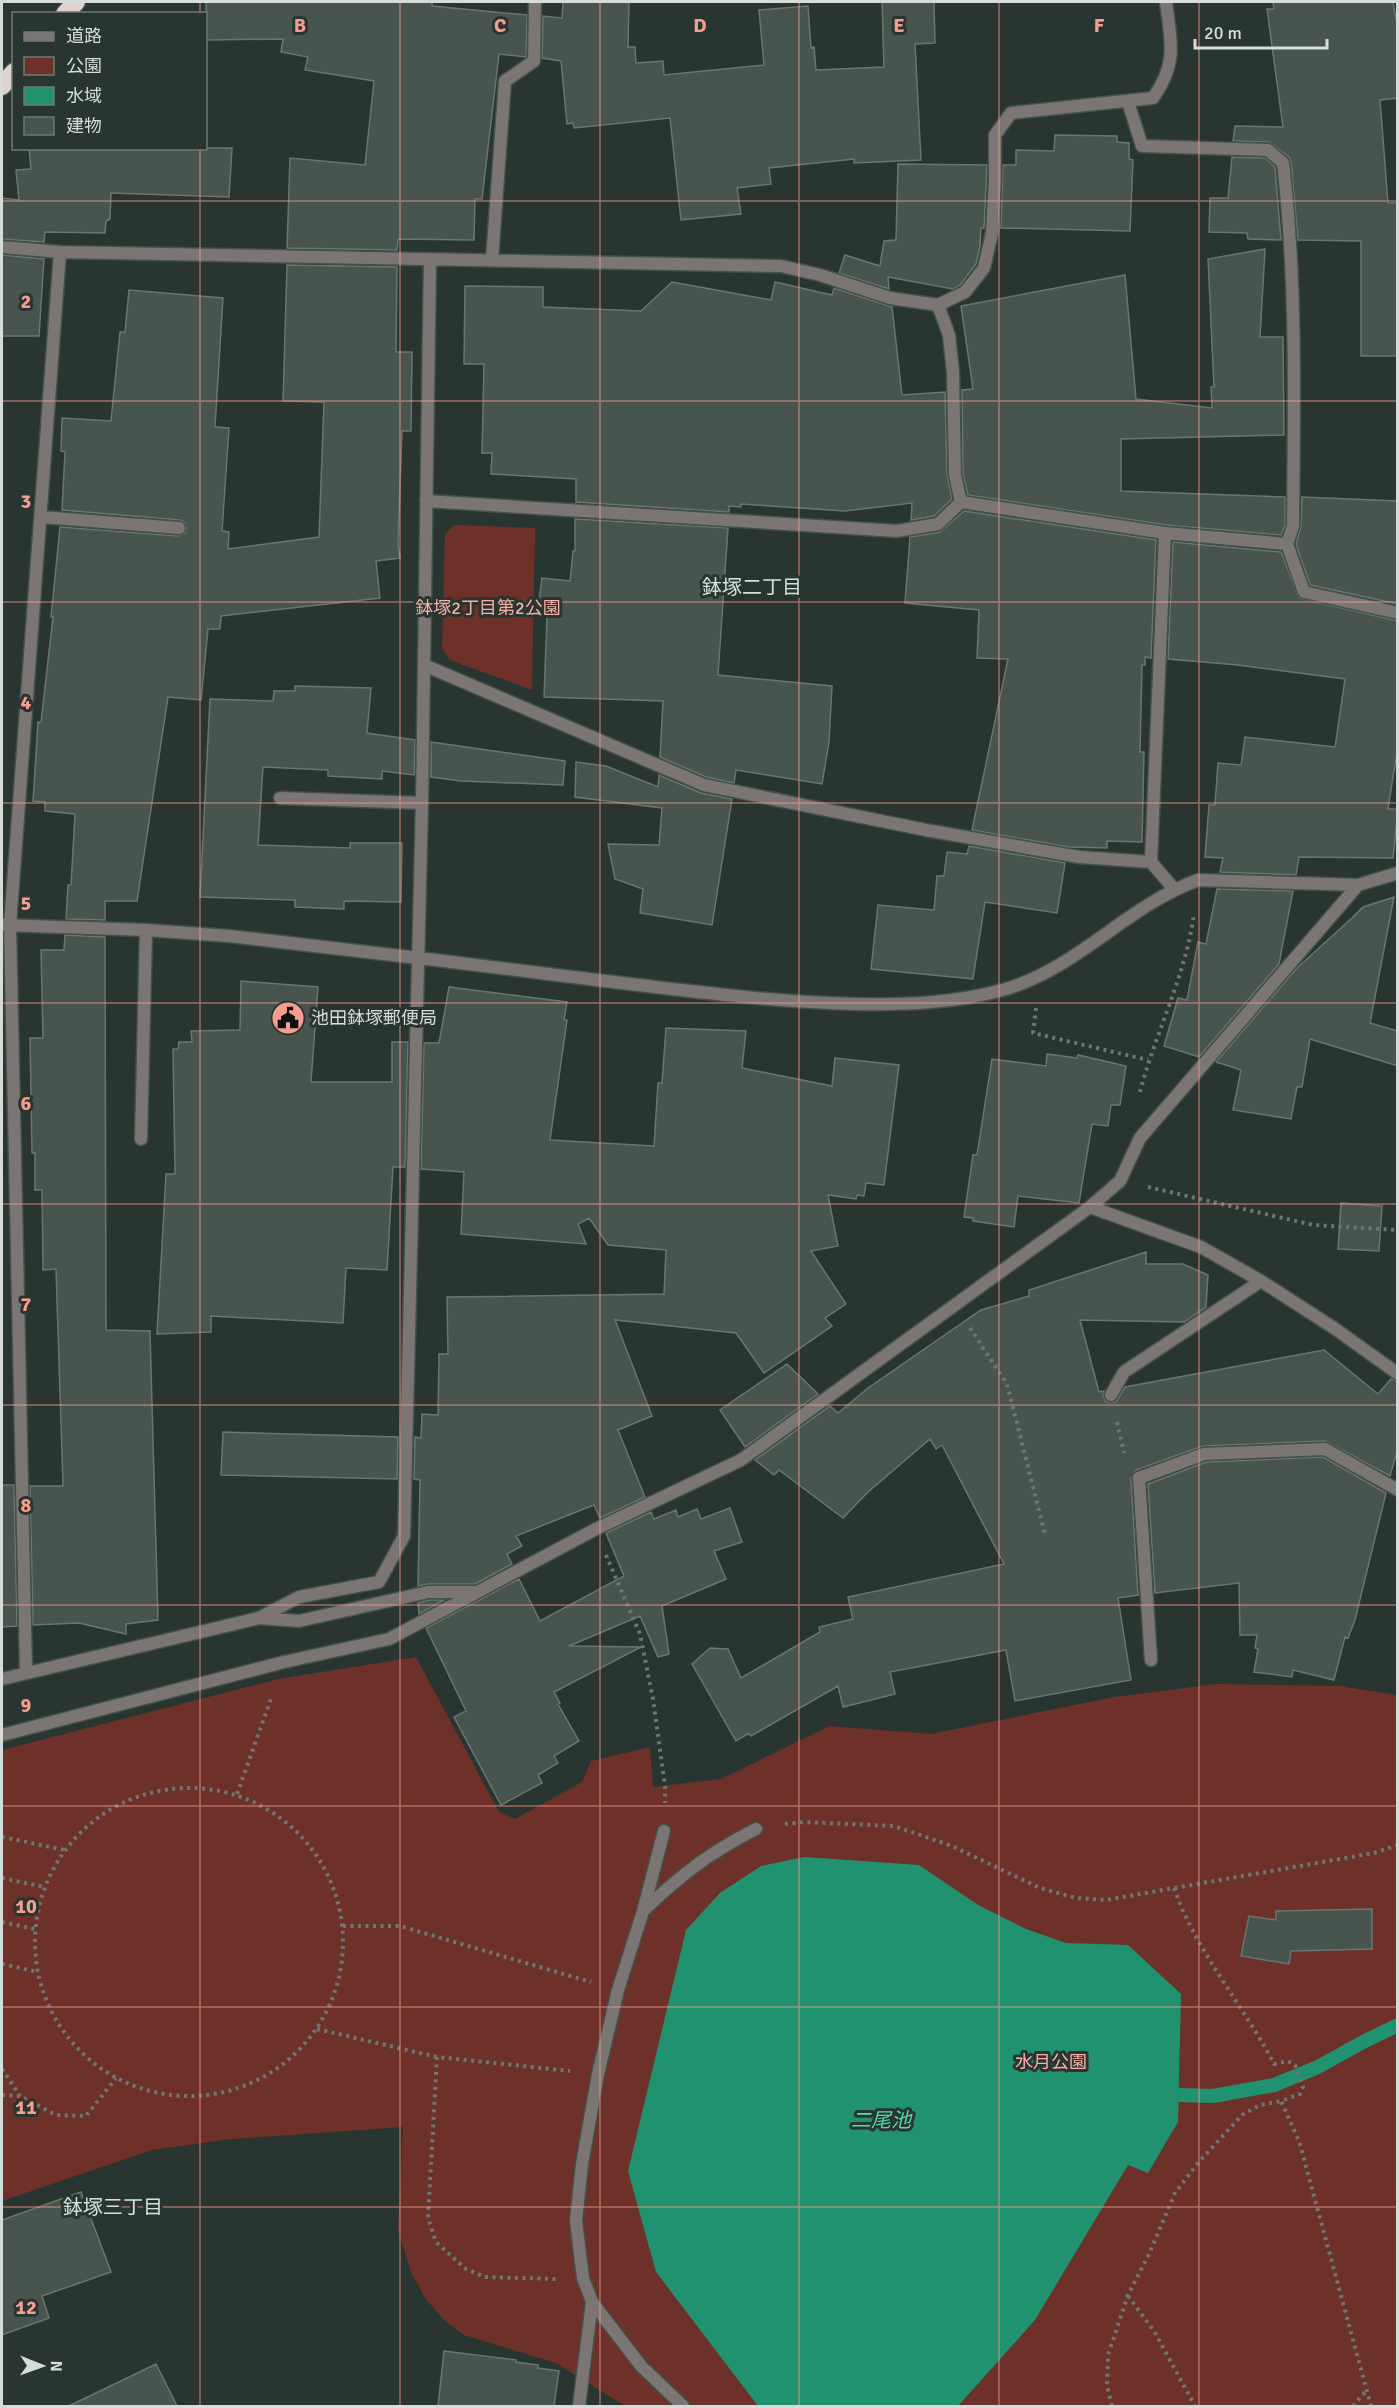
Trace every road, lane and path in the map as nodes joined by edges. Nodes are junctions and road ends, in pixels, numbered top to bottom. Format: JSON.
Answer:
{"nodes":[{"id":1,"x":535,"y":2,"type":"edge"},
{"id":2,"x":1166,"y":2,"type":"edge"},
{"id":3,"x":1128,"y":102,"type":"junction"},
{"id":4,"x":2,"y":247,"type":"edge"},
{"id":5,"x":60,"y":252,"type":"junction"},
{"id":6,"x":430,"y":259,"type":"junction"},
{"id":7,"x":492,"y":260,"type":"junction"},
{"id":8,"x":938,"y":305,"type":"junction"},
{"id":9,"x":426,"y":501,"type":"junction"},
{"id":10,"x":961,"y":502,"type":"junction"},
{"id":11,"x":40,"y":517,"type":"junction"},
{"id":12,"x":179,"y":528,"type":"dead end"},
{"id":13,"x":1165,"y":533,"type":"junction"},
{"id":14,"x":1287,"y":544,"type":"junction"},
{"id":15,"x":1398,"y":613,"type":"edge"},
{"id":16,"x":424,"y":665,"type":"junction"},
{"id":17,"x":280,"y":798,"type":"dead end"},
{"id":18,"x":422,"y":803,"type":"junction"},
{"id":19,"x":1151,"y":862,"type":"junction"},
{"id":20,"x":1398,"y":873,"type":"edge"},
{"id":21,"x":1198,"y":880,"type":"junction"},
{"id":22,"x":1358,"y":885,"type":"junction"},
{"id":23,"x":1174,"y":889,"type":"junction"},
{"id":24,"x":6,"y":925,"type":"edge"},
{"id":25,"x":146,"y":930,"type":"junction"},
{"id":26,"x":417,"y":957,"type":"junction"},
{"id":27,"x":1038,"y":978,"type":"junction"},
{"id":28,"x":1148,"y":1060,"type":"junction"},
{"id":29,"x":1140,"y":1138,"type":"junction"},
{"id":30,"x":141,"y":1139,"type":"dead end"},
{"id":31,"x":1120,"y":1181,"type":"junction"},
{"id":32,"x":1090,"y":1207,"type":"junction"},
{"id":33,"x":1398,"y":1230,"type":"edge"},
{"id":34,"x":1261,"y":1281,"type":"junction"},
{"id":35,"x":954,"y":1305,"type":"junction"},
{"id":36,"x":1398,"y":1374,"type":"edge"},
{"id":37,"x":1111,"y":1395,"type":"joint"},
{"id":38,"x":1139,"y":1478,"type":"junction"},
{"id":39,"x":1398,"y":1490,"type":"edge"},
{"id":40,"x":596,"y":1529,"type":"junction"},
{"id":41,"x":1045,"y":1534,"type":"dead end"},
{"id":42,"x":477,"y":1592,"type":"junction"},
{"id":43,"x":260,"y":1618,"type":"junction"},
{"id":44,"x":1151,"y":1660,"type":"dead end"},
{"id":45,"x":284,"y":1662,"type":"junction"},
{"id":46,"x":26,"y":1671,"type":"junction"},
{"id":47,"x":2,"y":1679,"type":"edge"},
{"id":48,"x":2,"y":1735,"type":"edge"},
{"id":49,"x":237,"y":1794,"type":"junction"},
{"id":50,"x":756,"y":1829,"type":"joint"},
{"id":51,"x":664,"y":1831,"type":"joint"},
{"id":52,"x":2,"y":1837,"type":"edge"},
{"id":53,"x":1398,"y":1845,"type":"edge"},
{"id":54,"x":65,"y":1850,"type":"junction"},
{"id":55,"x":2,"y":1878,"type":"edge"},
{"id":56,"x":44,"y":1887,"type":"junction"},
{"id":57,"x":1174,"y":1888,"type":"junction"},
{"id":58,"x":643,"y":1911,"type":"junction"},
{"id":59,"x":2,"y":1922,"type":"edge"},
{"id":60,"x":342,"y":1926,"type":"junction"},
{"id":61,"x":35,"y":1929,"type":"junction"},
{"id":62,"x":2,"y":1964,"type":"edge"},
{"id":63,"x":38,"y":1972,"type":"junction"},
{"id":64,"x":594,"y":1983,"type":"dead end"},
{"id":65,"x":316,"y":2030,"type":"junction"},
{"id":66,"x":437,"y":2057,"type":"junction"},
{"id":67,"x":2,"y":2069,"type":"edge"},
{"id":68,"x":570,"y":2071,"type":"dead end"},
{"id":69,"x":116,"y":2078,"type":"junction"},
{"id":70,"x":2,"y":2095,"type":"edge"},
{"id":71,"x":20,"y":2096,"type":"junction"},
{"id":72,"x":1281,"y":2101,"type":"junction"},
{"id":73,"x":555,"y":2279,"type":"dead end"},
{"id":74,"x":1128,"y":2295,"type":"junction"},
{"id":75,"x":592,"y":2302,"type":"junction"},
{"id":76,"x":1367,"y":2391,"type":"junction"},
{"id":77,"x":579,"y":2406,"type":"edge"},
{"id":78,"x":683,"y":2406,"type":"edge"},
{"id":79,"x":1112,"y":2406,"type":"edge"},
{"id":80,"x":1195,"y":2406,"type":"edge"},
{"id":81,"x":1353,"y":2406,"type":"edge"},
{"id":82,"x":1371,"y":2406,"type":"edge"}],
"edges":[{"from":1,"to":7,"type":"street"},
{"from":2,"to":3,"type":"street"},
{"from":3,"to":8,"type":"street"},
{"from":3,"to":14,"type":"street"},
{"from":4,"to":5,"type":"street"},
{"from":5,"to":6,"type":"street"},
{"from":5,"to":11,"type":"street"},
{"from":6,"to":7,"type":"street"},
{"from":6,"to":9,"type":"street"},
{"from":7,"to":8,"type":"street"},
{"from":8,"to":10,"type":"street"},
{"from":9,"to":10,"type":"street"},
{"from":9,"to":16,"type":"street"},
{"from":10,"to":13,"type":"street"},
{"from":11,"to":12,"type":"street"},
{"from":11,"to":24,"type":"street"},
{"from":13,"to":14,"type":"street"},
{"from":13,"to":19,"type":"street"},
{"from":14,"to":15,"type":"street"},
{"from":16,"to":18,"type":"street"},
{"from":16,"to":19,"type":"street"},
{"from":17,"to":18,"type":"street"},
{"from":18,"to":26,"type":"street"},
{"from":19,"to":23,"type":"street"},
{"from":20,"to":22,"type":"street"},
{"from":21,"to":22,"type":"street"},
{"from":21,"to":23,"type":"street"},
{"from":21,"to":28,"type":"path"},
{"from":22,"to":29,"type":"street"},
{"from":23,"to":27,"type":"street"},
{"from":24,"to":25,"type":"street"},
{"from":24,"to":46,"type":"street"},
{"from":25,"to":26,"type":"street"},
{"from":25,"to":30,"type":"street"},
{"from":26,"to":27,"type":"street"},
{"from":26,"to":43,"type":"street"},
{"from":27,"to":28,"type":"path"},
{"from":28,"to":29,"type":"path"},
{"from":29,"to":31,"type":"street"},
{"from":31,"to":32,"type":"street"},
{"from":31,"to":33,"type":"path"},
{"from":32,"to":34,"type":"street"},
{"from":32,"to":35,"type":"street"},
{"from":34,"to":36,"type":"street"},
{"from":34,"to":37,"type":"street"},
{"from":35,"to":40,"type":"street"},
{"from":35,"to":41,"type":"path"},
{"from":37,"to":38,"type":"path"},
{"from":38,"to":39,"type":"street"},
{"from":38,"to":44,"type":"street"},
{"from":40,"to":42,"type":"street"},
{"from":40,"to":51,"type":"path"},
{"from":42,"to":43,"type":"street"},
{"from":42,"to":45,"type":"street"},
{"from":43,"to":46,"type":"street"},
{"from":45,"to":48,"type":"street"},
{"from":45,"to":49,"type":"path"},
{"from":46,"to":47,"type":"street"},
{"from":49,"to":54,"type":"path"},
{"from":49,"to":60,"type":"path"},
{"from":50,"to":57,"type":"path"},
{"from":50,"to":58,"type":"street"},
{"from":51,"to":58,"type":"street"},
{"from":52,"to":54,"type":"path"},
{"from":53,"to":57,"type":"path"},
{"from":54,"to":56,"type":"path"},
{"from":55,"to":56,"type":"path"},
{"from":56,"to":61,"type":"path"},
{"from":57,"to":72,"type":"path"},
{"from":58,"to":75,"type":"street"},
{"from":59,"to":61,"type":"path"},
{"from":60,"to":64,"type":"path"},
{"from":60,"to":65,"type":"path"},
{"from":61,"to":63,"type":"path"},
{"from":62,"to":63,"type":"path"},
{"from":63,"to":69,"type":"path"},
{"from":65,"to":66,"type":"path"},
{"from":65,"to":69,"type":"path"},
{"from":66,"to":68,"type":"path"},
{"from":66,"to":73,"type":"path"},
{"from":67,"to":71,"type":"path"},
{"from":69,"to":71,"type":"path"},
{"from":70,"to":71,"type":"path"},
{"from":72,"to":74,"type":"path"},
{"from":72,"to":76,"type":"path"},
{"from":74,"to":79,"type":"path"},
{"from":74,"to":80,"type":"path"},
{"from":75,"to":77,"type":"street"},
{"from":75,"to":78,"type":"street"},
{"from":76,"to":81,"type":"path"},
{"from":76,"to":82,"type":"path"}]}
